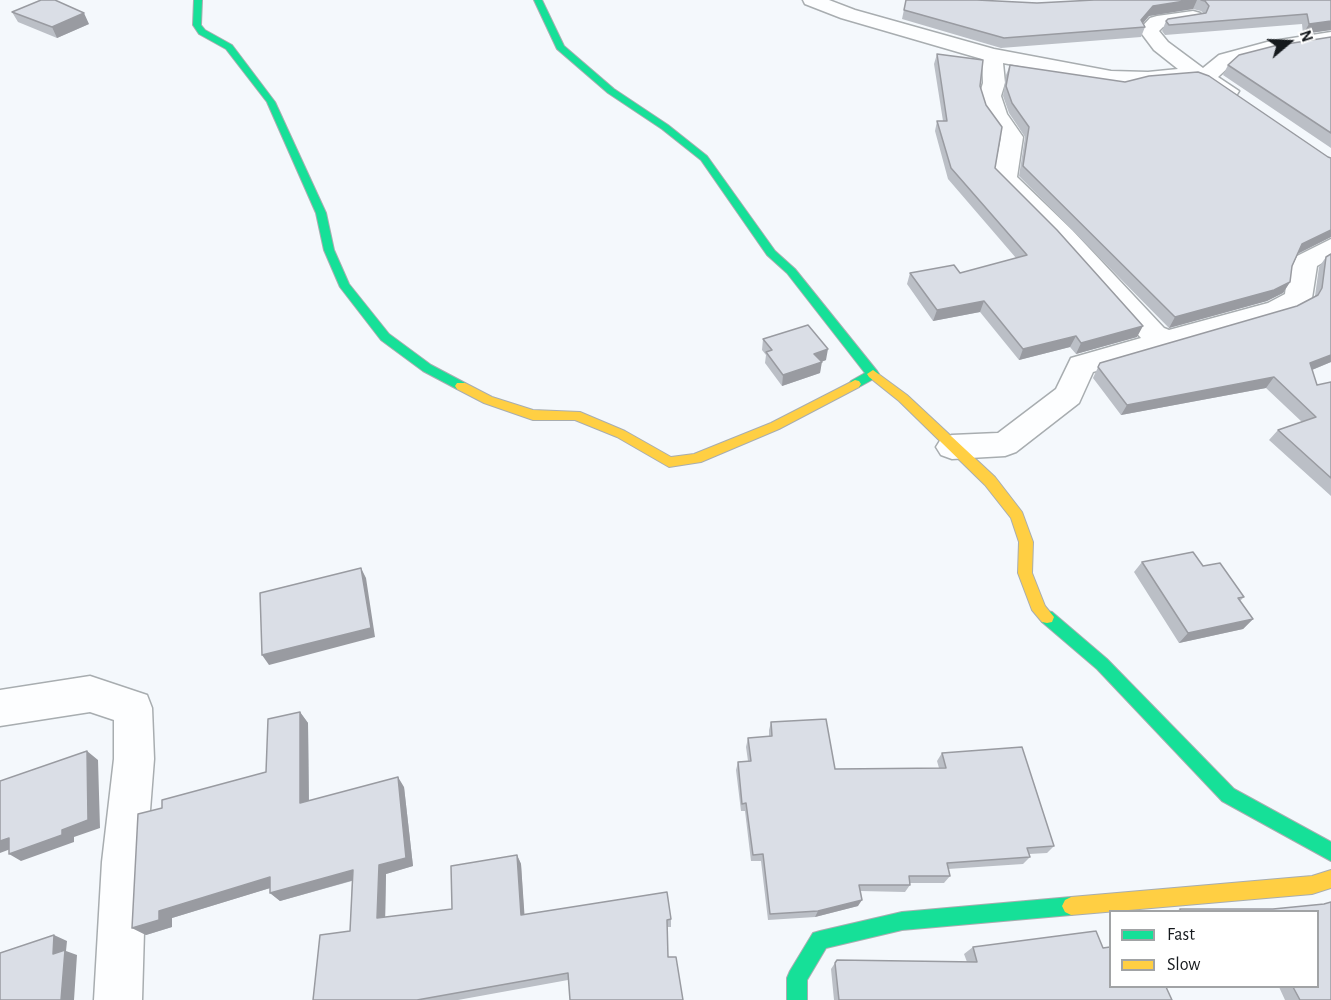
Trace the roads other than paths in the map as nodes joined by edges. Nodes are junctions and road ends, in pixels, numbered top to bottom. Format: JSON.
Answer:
{"nodes":[{"id":1,"x":198,"y":0,"type":"edge"},
{"id":2,"x":538,"y":0,"type":"edge"},
{"id":3,"x":812,"y":0,"type":"edge"},
{"id":4,"x":1193,"y":17,"type":"edge"},
{"id":5,"x":1331,"y":38,"type":"edge"},
{"id":6,"x":992,"y":55,"type":"junction"},
{"id":7,"x":1201,"y":75,"type":"junction"},
{"id":8,"x":1241,"y":99,"type":"edge"},
{"id":9,"x":1331,"y":247,"type":"edge"},
{"id":10,"x":1168,"y":341,"type":"junction"},
{"id":11,"x":873,"y":375,"type":"junction"},
{"id":12,"x":952,"y":447,"type":"junction"},
{"id":13,"x":0,"y":708,"type":"edge"},
{"id":14,"x":1331,"y":852,"type":"edge"},
{"id":15,"x":1331,"y":879,"type":"edge"},
{"id":16,"x":118,"y":1000,"type":"edge"},
{"id":17,"x":797,"y":1000,"type":"edge"}],
"edges":[{"from":1,"to":11,"type":"street"},
{"from":2,"to":11,"type":"street"},
{"from":3,"to":6,"type":"street"},
{"from":4,"to":7,"type":"street"},
{"from":5,"to":7,"type":"street"},
{"from":6,"to":7,"type":"street"},
{"from":6,"to":10,"type":"street"},
{"from":7,"to":8,"type":"street"},
{"from":9,"to":10,"type":"street"},
{"from":10,"to":12,"type":"street"},
{"from":11,"to":12,"type":"street"},
{"from":12,"to":14,"type":"street"},
{"from":13,"to":16,"type":"street"},
{"from":15,"to":17,"type":"street"}]}
